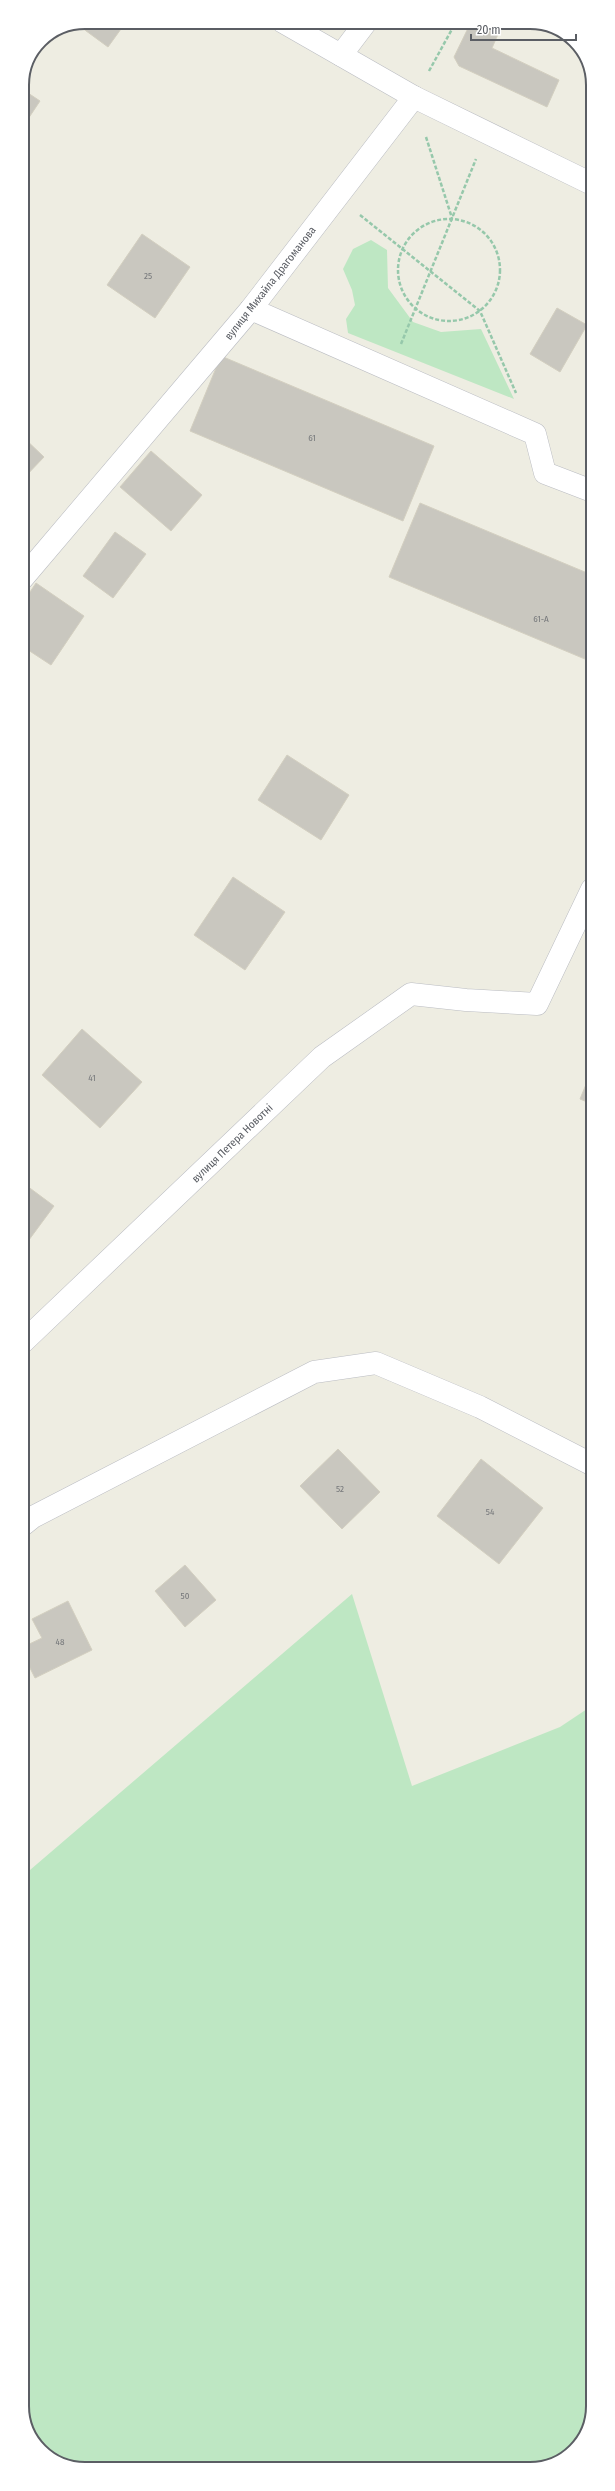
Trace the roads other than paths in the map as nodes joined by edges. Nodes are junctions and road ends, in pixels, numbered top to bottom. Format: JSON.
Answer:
{"nodes":[{"id":1,"x":295,"y":29,"type":"edge"},
{"id":2,"x":361,"y":29,"type":"edge"},
{"id":3,"x":341,"y":55,"type":"junction"},
{"id":4,"x":414,"y":97,"type":"junction"},
{"id":5,"x":586,"y":181,"type":"edge"},
{"id":6,"x":251,"y":309,"type":"junction"},
{"id":7,"x":586,"y":490,"type":"edge"},
{"id":8,"x":29,"y":571,"type":"edge"},
{"id":9,"x":586,"y":901,"type":"edge"},
{"id":10,"x":29,"y":1336,"type":"edge"},
{"id":11,"x":586,"y":1463,"type":"edge"},
{"id":12,"x":29,"y":1521,"type":"edge"}],
"edges":[{"from":1,"to":3,"type":"street"},
{"from":2,"to":3,"type":"street"},
{"from":3,"to":4,"type":"street"},
{"from":4,"to":5,"type":"street"},
{"from":4,"to":6,"type":"street","name":"вулиця Михайла Драгоманова"},
{"from":6,"to":7,"type":"street"},
{"from":6,"to":8,"type":"street","name":"вулиця Михайла Драгоманова"},
{"from":9,"to":10,"type":"street","name":"вулиця Петера Новотні"},
{"from":11,"to":12,"type":"street"}]}
